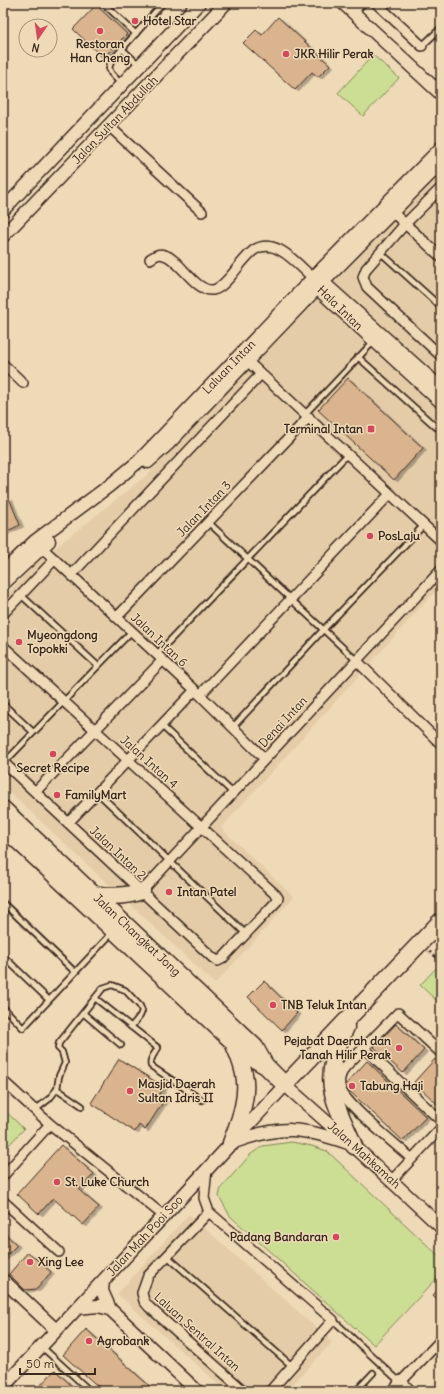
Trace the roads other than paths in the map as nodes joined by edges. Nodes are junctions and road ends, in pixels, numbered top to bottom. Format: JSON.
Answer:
{"nodes":[{"id":1,"x":103,"y":3,"type":"edge"},
{"id":2,"x":163,"y":3,"type":"edge"},
{"id":3,"x":199,"y":3,"type":"edge"},
{"id":4,"x":226,"y":3,"type":"edge"},
{"id":5,"x":343,"y":3,"type":"edge"},
{"id":6,"x":376,"y":3,"type":"edge"},
{"id":7,"x":357,"y":7,"type":"edge"},
{"id":8,"x":441,"y":28,"type":"edge"},
{"id":9,"x":136,"y":34,"type":"junction"},
{"id":10,"x":422,"y":46,"type":"joint"},
{"id":11,"x":122,"y":49,"type":"junction"},
{"id":12,"x":140,"y":66,"type":"junction"},
{"id":13,"x":123,"y":85,"type":"junction"},
{"id":14,"x":438,"y":86,"type":"edge"},
{"id":15,"x":109,"y":126,"type":"junction"},
{"id":16,"x":441,"y":148,"type":"edge"},
{"id":17,"x":441,"y":163,"type":"edge"},
{"id":18,"x":439,"y":193,"type":"edge"},
{"id":19,"x":388,"y":209,"type":"junction"},
{"id":20,"x":3,"y":210,"type":"edge"},
{"id":21,"x":202,"y":212,"type":"dead end"},
{"id":22,"x":405,"y":224,"type":"junction"},
{"id":23,"x":3,"y":236,"type":"edge"},
{"id":24,"x":380,"y":252,"type":"junction"},
{"id":25,"x":441,"y":257,"type":"edge"},
{"id":26,"x":150,"y":259,"type":"dead end"},
{"id":27,"x":317,"y":283,"type":"junction"},
{"id":28,"x":441,"y":307,"type":"edge"},
{"id":29,"x":378,"y":337,"type":"junction"},
{"id":30,"x":441,"y":356,"type":"edge"},
{"id":31,"x":358,"y":357,"type":"junction"},
{"id":32,"x":244,"y":358,"type":"junction"},
{"id":33,"x":3,"y":364,"type":"edge"},
{"id":34,"x":261,"y":374,"type":"junction"},
{"id":35,"x":23,"y":383,"type":"dead end"},
{"id":36,"x":441,"y":388,"type":"edge"},
{"id":37,"x":441,"y":402,"type":"edge"},
{"id":38,"x":307,"y":415,"type":"junction"},
{"id":39,"x":441,"y":429,"type":"edge"},
{"id":40,"x":348,"y":454,"type":"junction"},
{"id":41,"x":390,"y":494,"type":"junction"},
{"id":42,"x":208,"y":522,"type":"junction"},
{"id":43,"x":424,"y":525,"type":"junction"},
{"id":44,"x":441,"y":541,"type":"edge"},
{"id":45,"x":38,"y":544,"type":"junction"},
{"id":46,"x":55,"y":559,"type":"junction"},
{"id":47,"x":247,"y":559,"type":"junction"},
{"id":48,"x":441,"y":570,"type":"edge"},
{"id":49,"x":3,"y":572,"type":"edge"},
{"id":50,"x":72,"y":574,"type":"junction"},
{"id":51,"x":3,"y":584,"type":"edge"},
{"id":52,"x":21,"y":595,"type":"junction"},
{"id":53,"x":290,"y":600,"type":"junction"},
{"id":54,"x":3,"y":614,"type":"edge"},
{"id":55,"x":117,"y":617,"type":"junction"},
{"id":56,"x":323,"y":630,"type":"junction"},
{"id":57,"x":132,"y":631,"type":"junction"},
{"id":58,"x":3,"y":646,"type":"edge"},
{"id":59,"x":160,"y":657,"type":"junction"},
{"id":60,"x":357,"y":661,"type":"junction"},
{"id":61,"x":98,"y":666,"type":"junction"},
{"id":62,"x":198,"y":693,"type":"junction"},
{"id":63,"x":63,"y":701,"type":"junction"},
{"id":64,"x":3,"y":704,"type":"edge"},
{"id":65,"x":162,"y":726,"type":"junction"},
{"id":66,"x":233,"y":727,"type":"junction"},
{"id":67,"x":95,"y":729,"type":"junction"},
{"id":68,"x":33,"y":732,"type":"junction"},
{"id":69,"x":441,"y":744,"type":"edge"},
{"id":70,"x":265,"y":759,"type":"junction"},
{"id":71,"x":129,"y":760,"type":"junction"},
{"id":72,"x":4,"y":762,"type":"edge"},
{"id":73,"x":35,"y":792,"type":"junction"},
{"id":74,"x":97,"y":792,"type":"junction"},
{"id":75,"x":233,"y":793,"type":"junction"},
{"id":76,"x":3,"y":809,"type":"edge"},
{"id":77,"x":68,"y":823,"type":"junction"},
{"id":78,"x":3,"y":827,"type":"edge"},
{"id":79,"x":202,"y":827,"type":"junction"},
{"id":80,"x":170,"y":861,"type":"junction"},
{"id":81,"x":142,"y":891,"type":"junction"},
{"id":82,"x":94,"y":894,"type":"junction"},
{"id":83,"x":3,"y":903,"type":"edge"},
{"id":84,"x":441,"y":921,"type":"edge"},
{"id":85,"x":114,"y":931,"type":"junction"},
{"id":86,"x":246,"y":934,"type":"junction"},
{"id":87,"x":3,"y":956,"type":"edge"},
{"id":88,"x":76,"y":972,"type":"junction"},
{"id":89,"x":95,"y":998,"type":"junction"},
{"id":90,"x":49,"y":1000,"type":"junction"},
{"id":91,"x":3,"y":1007,"type":"edge"},
{"id":92,"x":83,"y":1013,"type":"junction"},
{"id":93,"x":351,"y":1016,"type":"junction"},
{"id":94,"x":131,"y":1027,"type":"junction"},
{"id":95,"x":234,"y":1043,"type":"junction"},
{"id":96,"x":121,"y":1045,"type":"dead end"},
{"id":97,"x":364,"y":1048,"type":"junction"},
{"id":98,"x":441,"y":1053,"type":"edge"},
{"id":99,"x":266,"y":1066,"type":"junction"},
{"id":100,"x":3,"y":1081,"type":"edge"},
{"id":101,"x":285,"y":1084,"type":"junction"},
{"id":102,"x":57,"y":1089,"type":"junction"},
{"id":103,"x":202,"y":1100,"type":"dead end"},
{"id":104,"x":82,"y":1106,"type":"dead end"},
{"id":105,"x":35,"y":1110,"type":"junction"},
{"id":106,"x":441,"y":1121,"type":"edge"},
{"id":107,"x":50,"y":1124,"type":"junction"},
{"id":108,"x":441,"y":1128,"type":"edge"},
{"id":109,"x":231,"y":1143,"type":"junction"},
{"id":110,"x":354,"y":1146,"type":"junction"},
{"id":111,"x":412,"y":1159,"type":"junction"},
{"id":112,"x":207,"y":1169,"type":"junction"},
{"id":113,"x":3,"y":1176,"type":"edge"},
{"id":114,"x":392,"y":1180,"type":"junction"},
{"id":115,"x":3,"y":1201,"type":"edge"},
{"id":116,"x":209,"y":1212,"type":"junction"},
{"id":117,"x":164,"y":1216,"type":"junction"},
{"id":118,"x":441,"y":1227,"type":"edge"},
{"id":119,"x":59,"y":1252,"type":"dead end"},
{"id":120,"x":167,"y":1256,"type":"junction"},
{"id":121,"x":3,"y":1280,"type":"edge"},
{"id":122,"x":103,"y":1281,"type":"junction"},
{"id":123,"x":77,"y":1308,"type":"junction"},
{"id":124,"x":110,"y":1309,"type":"junction"},
{"id":125,"x":333,"y":1320,"type":"junction"},
{"id":126,"x":56,"y":1330,"type":"junction"},
{"id":127,"x":441,"y":1340,"type":"edge"},
{"id":128,"x":41,"y":1346,"type":"junction"},
{"id":129,"x":292,"y":1366,"type":"junction"},
{"id":130,"x":16,"y":1372,"type":"junction"},
{"id":131,"x":373,"y":1373,"type":"dead end"},
{"id":132,"x":3,"y":1387,"type":"edge"},
{"id":133,"x":396,"y":1387,"type":"edge"},
{"id":134,"x":12,"y":1391,"type":"edge"},
{"id":135,"x":90,"y":1391,"type":"edge"},
{"id":136,"x":196,"y":1391,"type":"edge"},
{"id":137,"x":244,"y":1391,"type":"edge"},
{"id":138,"x":270,"y":1391,"type":"edge"},
{"id":139,"x":356,"y":1391,"type":"edge"},
{"id":140,"x":409,"y":1391,"type":"edge"}],
"edges":[{"from":1,"to":9,"type":"lane"},
{"from":2,"to":9,"type":"lane"},
{"from":3,"to":12,"type":"main road","name":"Jalan Sultan Abdullah"},
{"from":4,"to":15,"type":"main road","name":"Jalan Sultan Abdullah"},
{"from":5,"to":7,"type":"main road"},
{"from":6,"to":10,"type":"street"},
{"from":7,"to":14,"type":"main road"},
{"from":8,"to":10,"type":"lane"},
{"from":9,"to":11,"type":"lane"},
{"from":11,"to":12,"type":"lane"},
{"from":11,"to":13,"type":"lane"},
{"from":12,"to":13,"type":"main road","name":"Jalan Sultan Abdullah"},
{"from":13,"to":20,"type":"main road","name":"Jalan Sultan Abdullah"},
{"from":15,"to":21,"type":"street"},
{"from":15,"to":23,"type":"main road","name":"Jalan Sultan Abdullah"},
{"from":16,"to":19,"type":"main road","name":"Laluan Intan"},
{"from":17,"to":19,"type":"main road","name":"Laluan Intan"},
{"from":18,"to":22,"type":"street"},
{"from":19,"to":22,"type":"street"},
{"from":19,"to":27,"type":"main road","name":"Laluan Intan"},
{"from":22,"to":24,"type":"street"},
{"from":22,"to":25,"type":"street"},
{"from":24,"to":28,"type":"lane"},
{"from":24,"to":30,"type":"street"},
{"from":26,"to":27,"type":"street"},
{"from":27,"to":29,"type":"main road","name":"Hala Intan"},
{"from":27,"to":32,"type":"main road","name":"Laluan Intan"},
{"from":29,"to":31,"type":"lane"},
{"from":29,"to":36,"type":"main road","name":"Hala Intan"},
{"from":29,"to":37,"type":"main road","name":"Hala Intan"},
{"from":31,"to":38,"type":"lane"},
{"from":31,"to":39,"type":"lane"},
{"from":32,"to":34,"type":"street"},
{"from":32,"to":45,"type":"main road","name":"Laluan Intan"},
{"from":33,"to":35,"type":"street"},
{"from":34,"to":38,"type":"street"},
{"from":34,"to":50,"type":"street"},
{"from":38,"to":40,"type":"street"},
{"from":38,"to":42,"type":"street","name":"Jalan Intan 3"},
{"from":40,"to":41,"type":"street"},
{"from":40,"to":47,"type":"lane"},
{"from":41,"to":43,"type":"street"},
{"from":41,"to":53,"type":"street"},
{"from":42,"to":47,"type":"lane"},
{"from":42,"to":55,"type":"street","name":"Jalan Intan 3"},
{"from":43,"to":44,"type":"street"},
{"from":43,"to":56,"type":"lane"},
{"from":45,"to":46,"type":"street","name":"Jalan Intan 6"},
{"from":45,"to":49,"type":"main road","name":"Laluan Intan"},
{"from":45,"to":51,"type":"main road","name":"Laluan Intan"},
{"from":46,"to":50,"type":"street","name":"Jalan Intan 6"},
{"from":46,"to":52,"type":"street"},
{"from":47,"to":53,"type":"lane"},
{"from":47,"to":59,"type":"lane"},
{"from":48,"to":60,"type":"street","name":"Denai Intan"},
{"from":50,"to":55,"type":"street","name":"Jalan Intan 6"},
{"from":52,"to":54,"type":"street"},
{"from":52,"to":61,"type":"lane"},
{"from":53,"to":56,"type":"lane"},
{"from":53,"to":62,"type":"street"},
{"from":55,"to":57,"type":"street","name":"Jalan Intan 6"},
{"from":56,"to":60,"type":"lane"},
{"from":56,"to":66,"type":"lane"},
{"from":57,"to":59,"type":"street","name":"Jalan Intan 6"},
{"from":57,"to":61,"type":"lane"},
{"from":58,"to":63,"type":"street","name":"Jalan Intan 4"},
{"from":59,"to":62,"type":"street","name":"Jalan Intan 6"},
{"from":59,"to":67,"type":"street"},
{"from":60,"to":69,"type":"street"},
{"from":60,"to":70,"type":"street","name":"Denai Intan"},
{"from":61,"to":63,"type":"lane"},
{"from":62,"to":65,"type":"street"},
{"from":62,"to":66,"type":"street","name":"Jalan Intan 6"},
{"from":63,"to":67,"type":"street","name":"Jalan Intan 4"},
{"from":63,"to":68,"type":"lane"},
{"from":64,"to":68,"type":"lane"},
{"from":65,"to":71,"type":"street"},
{"from":65,"to":75,"type":"lane"},
{"from":66,"to":70,"type":"street","name":"Jalan Intan 6"},
{"from":67,"to":71,"type":"street","name":"Jalan Intan 4"},
{"from":67,"to":73,"type":"street"},
{"from":68,"to":72,"type":"lane"},
{"from":70,"to":75,"type":"street","name":"Denai Intan"},
{"from":71,"to":74,"type":"street"},
{"from":71,"to":79,"type":"street","name":"Jalan Intan 4"},
{"from":72,"to":73,"type":"street","name":"Jalan Intan 2"},
{"from":73,"to":77,"type":"street","name":"Jalan Intan 2"},
{"from":74,"to":77,"type":"street"},
{"from":74,"to":80,"type":"lane"},
{"from":75,"to":79,"type":"street","name":"Denai Intan"},
{"from":76,"to":82,"type":"highway","name":"Jalan Changkat Jong"},
{"from":77,"to":81,"type":"street","name":"Jalan Intan 2"},
{"from":78,"to":85,"type":"highway","name":"Jalan Changkat Jong"},
{"from":79,"to":80,"type":"street","name":"Denai Intan"},
{"from":79,"to":86,"type":"street","name":"Jalan Intan 4"},
{"from":80,"to":81,"type":"street","name":"Denai Intan"},
{"from":80,"to":86,"type":"lane"},
{"from":81,"to":82,"type":"highway"},
{"from":81,"to":86,"type":"street","name":"Jalan Intan 2"},
{"from":82,"to":99,"type":"highway","name":"Jalan Changkat Jong"},
{"from":83,"to":88,"type":"lane"},
{"from":84,"to":93,"type":"highway"},
{"from":85,"to":88,"type":"lane"},
{"from":85,"to":95,"type":"highway","name":"Jalan Changkat Jong"},
{"from":87,"to":90,"type":"lane"},
{"from":88,"to":90,"type":"lane"},
{"from":89,"to":92,"type":"lane"},
{"from":89,"to":94,"type":"lane"},
{"from":89,"to":94,"type":"lane"},
{"from":90,"to":91,"type":"lane"},
{"from":92,"to":96,"type":"lane"},
{"from":92,"to":102,"type":"lane"},
{"from":93,"to":101,"type":"highway"},
{"from":93,"to":110,"type":"highway"},
{"from":94,"to":103,"type":"lane"},
{"from":95,"to":99,"type":"highway","name":"Jalan Changkat Jong"},
{"from":95,"to":109,"type":"highway"},
{"from":97,"to":98,"type":"street"},
{"from":97,"to":106,"type":"street"},
{"from":97,"to":111,"type":"street"},
{"from":99,"to":101,"type":"highway","name":"Jalan Changkat Jong"},
{"from":100,"to":105,"type":"street"},
{"from":101,"to":109,"type":"main road","name":"Jalan Mah Pooi Soo"},
{"from":101,"to":110,"type":"main road","name":"Jalan Mahkamah"},
{"from":102,"to":104,"type":"lane"},
{"from":102,"to":105,"type":"lane"},
{"from":105,"to":107,"type":"street"},
{"from":107,"to":113,"type":"street"},
{"from":107,"to":117,"type":"street"},
{"from":108,"to":111,"type":"street"},
{"from":109,"to":110,"type":"main road"},
{"from":109,"to":112,"type":"main road","name":"Jalan Mah Pooi Soo"},
{"from":110,"to":114,"type":"main road","name":"Jalan Mahkamah"},
{"from":111,"to":114,"type":"street"},
{"from":112,"to":116,"type":"street"},
{"from":112,"to":117,"type":"main road","name":"Jalan Mah Pooi Soo"},
{"from":114,"to":118,"type":"main road","name":"Jalan Mahkamah"},
{"from":115,"to":119,"type":"street"},
{"from":116,"to":120,"type":"street","name":"Laluan Sentral Intan"},
{"from":116,"to":125,"type":"street"},
{"from":117,"to":122,"type":"main road","name":"Jalan Mah Pooi Soo"},
{"from":120,"to":129,"type":"lane"},
{"from":120,"to":137,"type":"street","name":"Laluan Sentral Intan"},
{"from":121,"to":126,"type":"main road"},
{"from":122,"to":123,"type":"main road","name":"Jalan Mah Pooi Soo"},
{"from":122,"to":124,"type":"main road"},
{"from":123,"to":124,"type":"main road"},
{"from":123,"to":126,"type":"main road","name":"Jalan Mah Pooi Soo"},
{"from":124,"to":136,"type":"main road"},
{"from":125,"to":129,"type":"street"},
{"from":125,"to":133,"type":"lane"},
{"from":126,"to":128,"type":"main road","name":"Jalan Mah Pooi Soo"},
{"from":127,"to":133,"type":"street"},
{"from":128,"to":130,"type":"main road","name":"Jalan Mah Pooi Soo"},
{"from":128,"to":135,"type":"lane"},
{"from":129,"to":138,"type":"street"},
{"from":130,"to":132,"type":"main road","name":"Jalan Mah Pooi Soo"},
{"from":130,"to":134,"type":"main road"},
{"from":131,"to":139,"type":"lane"},
{"from":133,"to":140,"type":"main road"}]}
